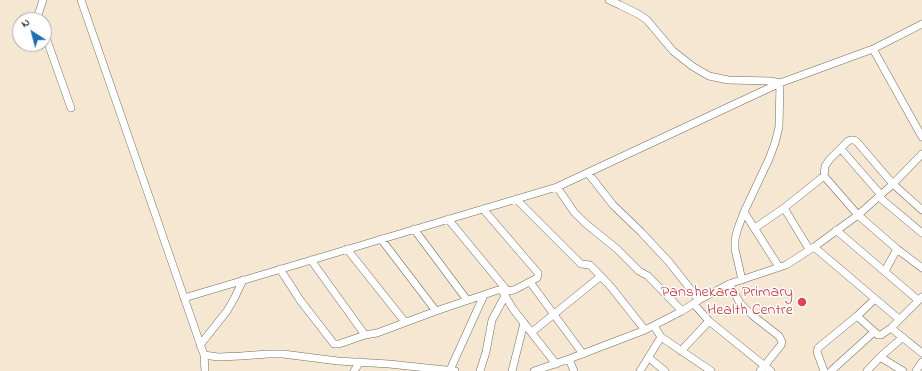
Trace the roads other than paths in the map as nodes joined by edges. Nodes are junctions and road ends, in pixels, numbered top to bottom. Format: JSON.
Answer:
{"nodes":[{"id":1,"x":43,"y":0,"type":"edge"},
{"id":2,"x":81,"y":0,"type":"edge"},
{"id":3,"x":609,"y":0,"type":"edge"},
{"id":4,"x":39,"y":12,"type":"edge"},
{"id":5,"x":922,"y":24,"type":"edge"},
{"id":6,"x":873,"y":49,"type":"junction"},
{"id":7,"x":51,"y":52,"type":"edge"},
{"id":8,"x":780,"y":83,"type":"junction"},
{"id":9,"x":71,"y":108,"type":"dead end"},
{"id":10,"x":922,"y":138,"type":"edge"},
{"id":11,"x":841,"y":149,"type":"junction"},
{"id":12,"x":922,"y":154,"type":"edge"},
{"id":13,"x":588,"y":173,"type":"junction"},
{"id":14,"x":824,"y":176,"type":"junction"},
{"id":15,"x":893,"y":184,"type":"junction"},
{"id":16,"x":557,"y":187,"type":"junction"},
{"id":17,"x":880,"y":196,"type":"junction"},
{"id":18,"x":516,"y":199,"type":"junction"},
{"id":19,"x":784,"y":208,"type":"junction"},
{"id":20,"x":483,"y":209,"type":"junction"},
{"id":21,"x":922,"y":210,"type":"edge"},
{"id":22,"x":744,"y":212,"type":"junction"},
{"id":23,"x":858,"y":215,"type":"junction"},
{"id":24,"x":448,"y":219,"type":"junction"},
{"id":25,"x":755,"y":228,"type":"junction"},
{"id":26,"x":414,"y":230,"type":"junction"},
{"id":27,"x":836,"y":230,"type":"junction"},
{"id":28,"x":922,"y":233,"type":"edge"},
{"id":29,"x":381,"y":239,"type":"junction"},
{"id":30,"x":811,"y":248,"type":"junction"},
{"id":31,"x":897,"y":249,"type":"junction"},
{"id":32,"x":347,"y":250,"type":"junction"},
{"id":33,"x":311,"y":260,"type":"junction"},
{"id":34,"x":779,"y":267,"type":"junction"},
{"id":35,"x":922,"y":268,"type":"edge"},
{"id":36,"x":280,"y":269,"type":"junction"},
{"id":37,"x":885,"y":271,"type":"junction"},
{"id":38,"x":601,"y":276,"type":"junction"},
{"id":39,"x":243,"y":280,"type":"junction"},
{"id":40,"x":742,"y":280,"type":"junction"},
{"id":41,"x":530,"y":282,"type":"junction"},
{"id":42,"x":729,"y":284,"type":"junction"},
{"id":43,"x":503,"y":288,"type":"junction"},
{"id":44,"x":484,"y":294,"type":"junction"},
{"id":45,"x":506,"y":296,"type":"junction"},
{"id":46,"x":184,"y":298,"type":"junction"},
{"id":47,"x":920,"y":298,"type":"edge"},
{"id":48,"x":875,"y":299,"type":"junction"},
{"id":49,"x":467,"y":300,"type":"junction"},
{"id":50,"x":696,"y":302,"type":"junction"},
{"id":51,"x":436,"y":311,"type":"junction"},
{"id":52,"x":682,"y":311,"type":"junction"},
{"id":53,"x":554,"y":314,"type":"junction"},
{"id":54,"x":857,"y":316,"type":"junction"},
{"id":55,"x":899,"y":319,"type":"junction"},
{"id":56,"x":709,"y":321,"type":"junction"},
{"id":57,"x":405,"y":322,"type":"junction"},
{"id":58,"x":524,"y":323,"type":"junction"},
{"id":59,"x":654,"y":326,"type":"junction"},
{"id":60,"x":891,"y":328,"type":"junction"},
{"id":61,"x":645,"y":330,"type":"junction"},
{"id":62,"x":532,"y":332,"type":"junction"},
{"id":63,"x":874,"y":332,"type":"junction"},
{"id":64,"x":365,"y":336,"type":"junction"},
{"id":65,"x":661,"y":337,"type":"junction"},
{"id":66,"x":903,"y":337,"type":"junction"},
{"id":67,"x":200,"y":346,"type":"junction"},
{"id":68,"x":681,"y":351,"type":"junction"},
{"id":69,"x":922,"y":353,"type":"edge"},
{"id":70,"x":583,"y":354,"type":"junction"},
{"id":71,"x":204,"y":355,"type":"junction"},
{"id":72,"x":880,"y":357,"type":"junction"},
{"id":73,"x":649,"y":358,"type":"junction"},
{"id":74,"x":569,"y":360,"type":"junction"},
{"id":75,"x":360,"y":362,"type":"junction"},
{"id":76,"x":922,"y":362,"type":"edge"},
{"id":77,"x":556,"y":364,"type":"junction"},
{"id":78,"x":765,"y":365,"type":"junction"},
{"id":79,"x":205,"y":371,"type":"edge"},
{"id":80,"x":354,"y":371,"type":"edge"},
{"id":81,"x":452,"y":371,"type":"edge"},
{"id":82,"x":480,"y":371,"type":"edge"},
{"id":83,"x":512,"y":371,"type":"edge"},
{"id":84,"x":534,"y":371,"type":"edge"},
{"id":85,"x":574,"y":371,"type":"edge"},
{"id":86,"x":640,"y":371,"type":"edge"},
{"id":87,"x":665,"y":371,"type":"edge"},
{"id":88,"x":711,"y":371,"type":"edge"},
{"id":89,"x":760,"y":371,"type":"edge"},
{"id":90,"x":771,"y":371,"type":"edge"},
{"id":91,"x":824,"y":371,"type":"edge"},
{"id":92,"x":831,"y":371,"type":"edge"},
{"id":93,"x":867,"y":371,"type":"edge"},
{"id":94,"x":903,"y":371,"type":"edge"},
{"id":95,"x":916,"y":371,"type":"edge"}],
"edges":[{"from":1,"to":4,"type":"street"},
{"from":2,"to":46,"type":"street"},
{"from":3,"to":8,"type":"street"},
{"from":5,"to":6,"type":"street"},
{"from":6,"to":8,"type":"street"},
{"from":6,"to":10,"type":"street"},
{"from":7,"to":9,"type":"street"},
{"from":8,"to":13,"type":"street"},
{"from":8,"to":22,"type":"street"},
{"from":11,"to":14,"type":"street"},
{"from":11,"to":15,"type":"street"},
{"from":11,"to":17,"type":"street"},
{"from":12,"to":15,"type":"street"},
{"from":13,"to":16,"type":"street"},
{"from":13,"to":50,"type":"street"},
{"from":14,"to":19,"type":"street"},
{"from":14,"to":23,"type":"street"},
{"from":15,"to":17,"type":"street"},
{"from":15,"to":21,"type":"street"},
{"from":16,"to":18,"type":"street"},
{"from":16,"to":52,"type":"street"},
{"from":17,"to":23,"type":"street"},
{"from":17,"to":28,"type":"street"},
{"from":18,"to":20,"type":"street"},
{"from":18,"to":38,"type":"street"},
{"from":19,"to":25,"type":"street"},
{"from":19,"to":30,"type":"street"},
{"from":20,"to":24,"type":"street"},
{"from":20,"to":41,"type":"street"},
{"from":22,"to":25,"type":"street"},
{"from":22,"to":40,"type":"street"},
{"from":23,"to":27,"type":"street"},
{"from":23,"to":31,"type":"street"},
{"from":24,"to":26,"type":"street"},
{"from":24,"to":43,"type":"street"},
{"from":25,"to":34,"type":"street"},
{"from":26,"to":29,"type":"street"},
{"from":26,"to":49,"type":"street"},
{"from":27,"to":30,"type":"street"},
{"from":27,"to":37,"type":"street"},
{"from":29,"to":32,"type":"street"},
{"from":29,"to":51,"type":"street"},
{"from":30,"to":34,"type":"street"},
{"from":30,"to":48,"type":"street"},
{"from":31,"to":35,"type":"street"},
{"from":31,"to":37,"type":"street"},
{"from":32,"to":33,"type":"street"},
{"from":32,"to":57,"type":"street"},
{"from":33,"to":36,"type":"street"},
{"from":33,"to":64,"type":"street"},
{"from":34,"to":40,"type":"street"},
{"from":36,"to":39,"type":"street"},
{"from":36,"to":64,"type":"street"},
{"from":37,"to":47,"type":"street"},
{"from":38,"to":53,"type":"street"},
{"from":38,"to":61,"type":"street"},
{"from":39,"to":46,"type":"street"},
{"from":39,"to":67,"type":"street"},
{"from":40,"to":42,"type":"street"},
{"from":41,"to":43,"type":"street"},
{"from":41,"to":53,"type":"street"},
{"from":42,"to":50,"type":"street"},
{"from":42,"to":78,"type":"street"},
{"from":43,"to":44,"type":"street"},
{"from":43,"to":45,"type":"street"},
{"from":44,"to":49,"type":"street"},
{"from":44,"to":81,"type":"street"},
{"from":45,"to":58,"type":"street"},
{"from":45,"to":82,"type":"street"},
{"from":46,"to":67,"type":"street"},
{"from":47,"to":55,"type":"street"},
{"from":48,"to":54,"type":"street"},
{"from":48,"to":55,"type":"street"},
{"from":49,"to":51,"type":"street"},
{"from":50,"to":52,"type":"street"},
{"from":50,"to":56,"type":"street"},
{"from":51,"to":57,"type":"street"},
{"from":52,"to":59,"type":"street"},
{"from":53,"to":62,"type":"street"},
{"from":53,"to":70,"type":"street"},
{"from":54,"to":63,"type":"street"},
{"from":54,"to":91,"type":"street"},
{"from":55,"to":60,"type":"street"},
{"from":56,"to":68,"type":"street"},
{"from":56,"to":78,"type":"street"},
{"from":57,"to":64,"type":"street"},
{"from":58,"to":62,"type":"street"},
{"from":58,"to":83,"type":"street"},
{"from":59,"to":61,"type":"street"},
{"from":59,"to":65,"type":"street"},
{"from":60,"to":63,"type":"street"},
{"from":60,"to":66,"type":"street"},
{"from":61,"to":70,"type":"street"},
{"from":62,"to":77,"type":"street"},
{"from":63,"to":92,"type":"street"},
{"from":65,"to":68,"type":"street"},
{"from":65,"to":73,"type":"street"},
{"from":66,"to":69,"type":"street"},
{"from":66,"to":72,"type":"street"},
{"from":67,"to":71,"type":"street"},
{"from":68,"to":88,"type":"street"},
{"from":70,"to":74,"type":"street"},
{"from":71,"to":75,"type":"street"},
{"from":71,"to":79,"type":"street"},
{"from":72,"to":93,"type":"street"},
{"from":72,"to":94,"type":"street"},
{"from":73,"to":86,"type":"street"},
{"from":73,"to":87,"type":"street"},
{"from":74,"to":77,"type":"street"},
{"from":74,"to":85,"type":"street"},
{"from":75,"to":80,"type":"street"},
{"from":75,"to":81,"type":"street"},
{"from":76,"to":95,"type":"street"},
{"from":77,"to":84,"type":"street"},
{"from":78,"to":89,"type":"street"},
{"from":78,"to":90,"type":"street"}]}
